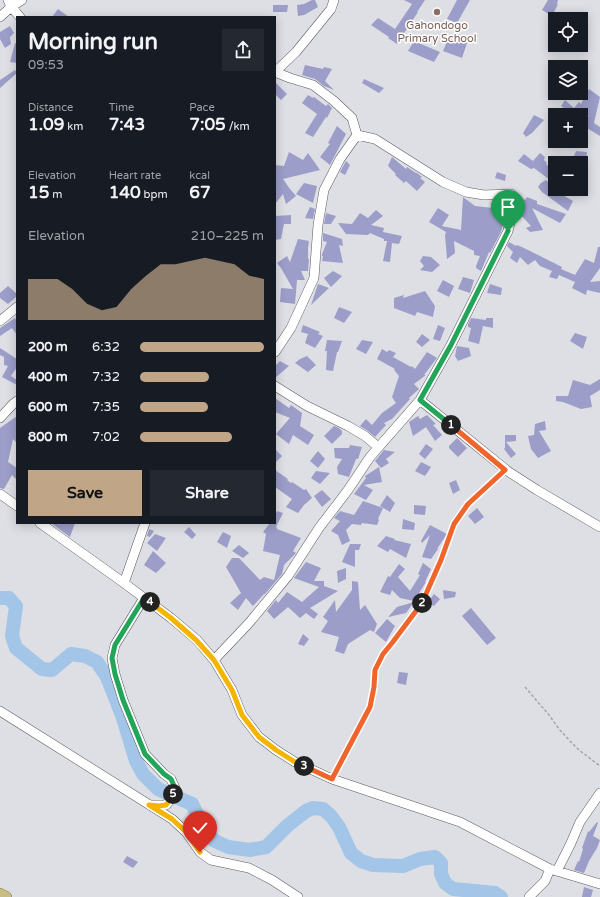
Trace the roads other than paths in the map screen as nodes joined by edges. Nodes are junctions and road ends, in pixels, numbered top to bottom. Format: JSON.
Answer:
{"nodes":[{"id":1,"x":22,"y":0,"type":"edge"},
{"id":2,"x":334,"y":0,"type":"edge"},
{"id":3,"x":10,"y":4,"type":"edge"},
{"id":4,"x":19,"y":16,"type":"edge"},
{"id":5,"x":0,"y":17,"type":"edge"},
{"id":6,"x":276,"y":71,"type":"edge"},
{"id":7,"x":276,"y":72,"type":"edge"},
{"id":8,"x":357,"y":135,"type":"junction"},
{"id":9,"x":16,"y":308,"type":"edge"},
{"id":10,"x":0,"y":320,"type":"edge"},
{"id":11,"x":276,"y":350,"type":"edge"},
{"id":12,"x":276,"y":387,"type":"edge"},
{"id":13,"x":420,"y":400,"type":"junction"},
{"id":14,"x":16,"y":402,"type":"edge"},
{"id":15,"x":0,"y":418,"type":"edge"},
{"id":16,"x":378,"y":448,"type":"junction"},
{"id":17,"x":0,"y":494,"type":"edge"},
{"id":18,"x":16,"y":505,"type":"edge"},
{"id":19,"x":41,"y":524,"type":"edge"},
{"id":20,"x":145,"y":524,"type":"edge"},
{"id":21,"x":600,"y":527,"type":"edge"},
{"id":22,"x":124,"y":583,"type":"junction"},
{"id":23,"x":144,"y":598,"type":"junction"},
{"id":24,"x":214,"y":660,"type":"junction"},
{"id":25,"x":0,"y":711,"type":"edge"},
{"id":26,"x":600,"y":793,"type":"edge"},
{"id":27,"x":149,"y":805,"type":"junction"},
{"id":28,"x":554,"y":870,"type":"junction"},
{"id":29,"x":600,"y":884,"type":"edge"},
{"id":30,"x":0,"y":894,"type":"edge"},
{"id":31,"x":6,"y":897,"type":"edge"},
{"id":32,"x":298,"y":897,"type":"edge"},
{"id":33,"x":529,"y":897,"type":"edge"}],
"edges":[{"from":1,"to":3,"type":"street"},
{"from":2,"to":6,"type":"street"},
{"from":3,"to":4,"type":"street"},
{"from":3,"to":5,"type":"street"},
{"from":7,"to":8,"type":"street"},
{"from":8,"to":11,"type":"street"},
{"from":8,"to":13,"type":"street"},
{"from":9,"to":10,"type":"street"},
{"from":12,"to":16,"type":"street"},
{"from":13,"to":16,"type":"street"},
{"from":13,"to":21,"type":"street"},
{"from":14,"to":15,"type":"street"},
{"from":16,"to":24,"type":"street"},
{"from":17,"to":18,"type":"street"},
{"from":19,"to":22,"type":"street"},
{"from":20,"to":22,"type":"street"},
{"from":22,"to":23,"type":"street"},
{"from":23,"to":24,"type":"street"},
{"from":23,"to":27,"type":"street"},
{"from":24,"to":28,"type":"street"},
{"from":25,"to":27,"type":"street"},
{"from":26,"to":28,"type":"street"},
{"from":27,"to":32,"type":"street"},
{"from":28,"to":29,"type":"street"},
{"from":28,"to":33,"type":"street"},
{"from":30,"to":31,"type":"main road"}]}
